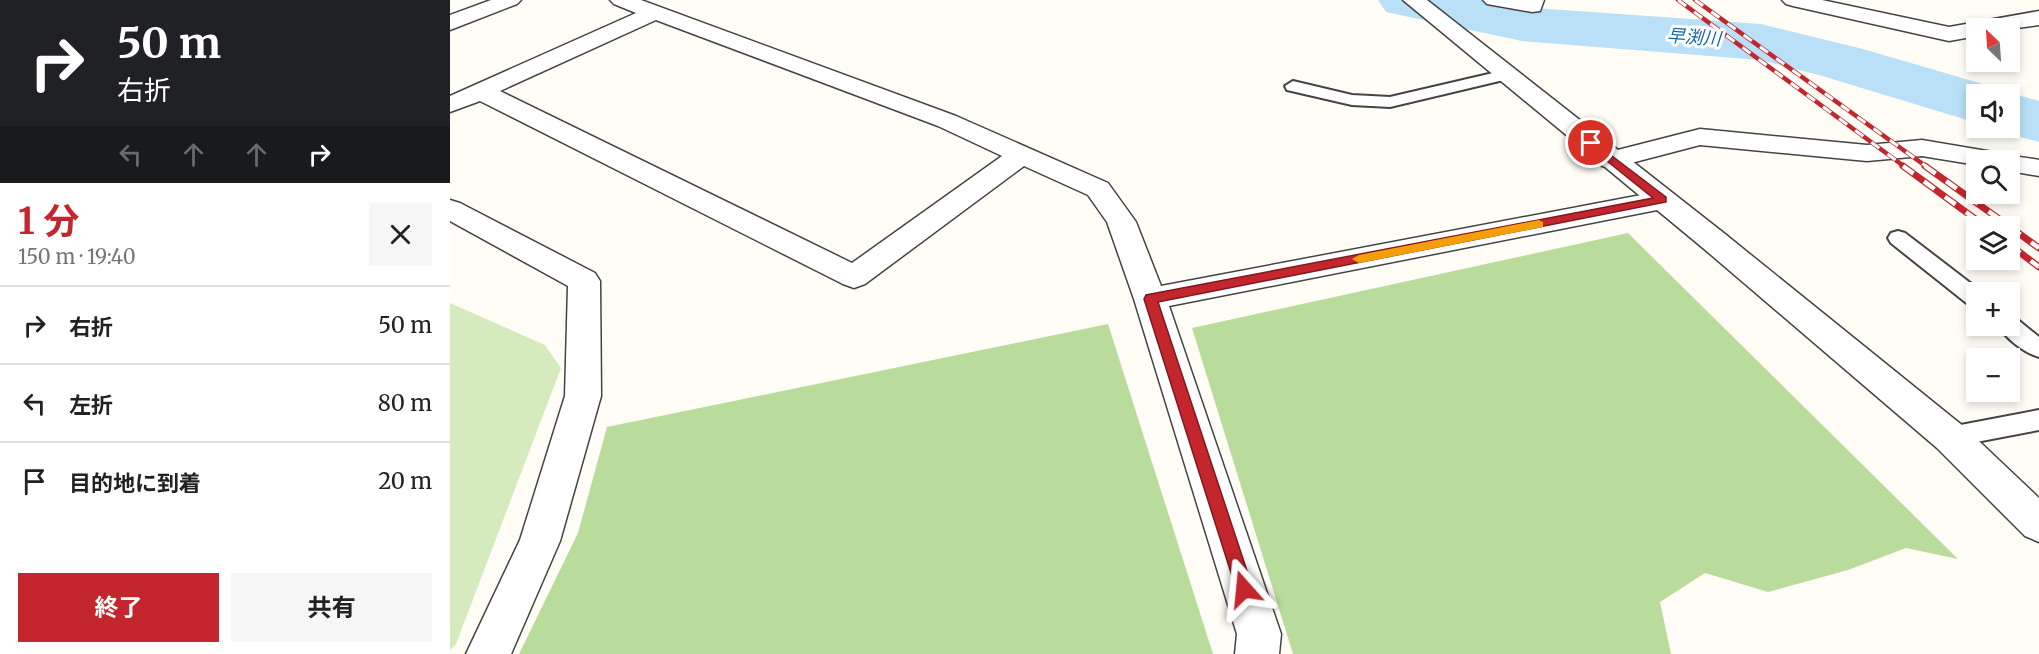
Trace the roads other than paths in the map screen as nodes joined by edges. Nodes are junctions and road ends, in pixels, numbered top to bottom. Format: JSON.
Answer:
{"nodes":[{"id":1,"x":510,"y":0,"type":"edge"},
{"id":2,"x":621,"y":0,"type":"edge"},
{"id":3,"x":1414,"y":0,"type":"edge"},
{"id":4,"x":1494,"y":0,"type":"edge"},
{"id":5,"x":1533,"y":0,"type":"edge"},
{"id":6,"x":1793,"y":0,"type":"edge"},
{"id":7,"x":652,"y":14,"type":"junction"},
{"id":8,"x":2039,"y":18,"type":"edge"},
{"id":9,"x":2020,"y":21,"type":"edge"},
{"id":10,"x":450,"y":23,"type":"edge"},
{"id":11,"x":1966,"y":31,"type":"edge"},
{"id":12,"x":1506,"y":75,"type":"junction"},
{"id":13,"x":1293,"y":86,"type":"dead end"},
{"id":14,"x":480,"y":91,"type":"junction"},
{"id":15,"x":450,"y":105,"type":"edge"},
{"id":16,"x":1022,"y":154,"type":"junction"},
{"id":17,"x":1966,"y":155,"type":"edge"},
{"id":18,"x":1612,"y":160,"type":"junction"},
{"id":19,"x":2020,"y":165,"type":"edge"},
{"id":20,"x":2039,"y":168,"type":"edge"},
{"id":21,"x":1662,"y":200,"type":"junction"},
{"id":22,"x":450,"y":209,"type":"edge"},
{"id":23,"x":1898,"y":238,"type":"dead end"},
{"id":24,"x":1966,"y":291,"type":"edge"},
{"id":25,"x":1150,"y":299,"type":"junction"},
{"id":26,"x":2020,"y":334,"type":"edge"},
{"id":27,"x":2039,"y":349,"type":"edge"},
{"id":28,"x":2039,"y":420,"type":"edge"},
{"id":29,"x":1950,"y":437,"type":"junction"},
{"id":30,"x":2039,"y":524,"type":"edge"},
{"id":31,"x":488,"y":654,"type":"edge"},
{"id":32,"x":1257,"y":654,"type":"edge"}],
"edges":[{"from":1,"to":10,"type":"street"},
{"from":2,"to":7,"type":"street"},
{"from":3,"to":12,"type":"street"},
{"from":4,"to":5,"type":"street"},
{"from":6,"to":11,"type":"street"},
{"from":7,"to":14,"type":"street"},
{"from":7,"to":16,"type":"street"},
{"from":8,"to":9,"type":"street"},
{"from":12,"to":13,"type":"lane"},
{"from":12,"to":18,"type":"street"},
{"from":14,"to":15,"type":"street"},
{"from":14,"to":16,"type":"street"},
{"from":16,"to":25,"type":"street"},
{"from":17,"to":18,"type":"street"},
{"from":18,"to":21,"type":"street"},
{"from":19,"to":20,"type":"street"},
{"from":21,"to":25,"type":"street"},
{"from":21,"to":29,"type":"street"},
{"from":22,"to":31,"type":"street"},
{"from":23,"to":24,"type":"lane"},
{"from":25,"to":32,"type":"street"},
{"from":26,"to":27,"type":"lane"},
{"from":28,"to":29,"type":"lane"},
{"from":29,"to":30,"type":"street"}]}
